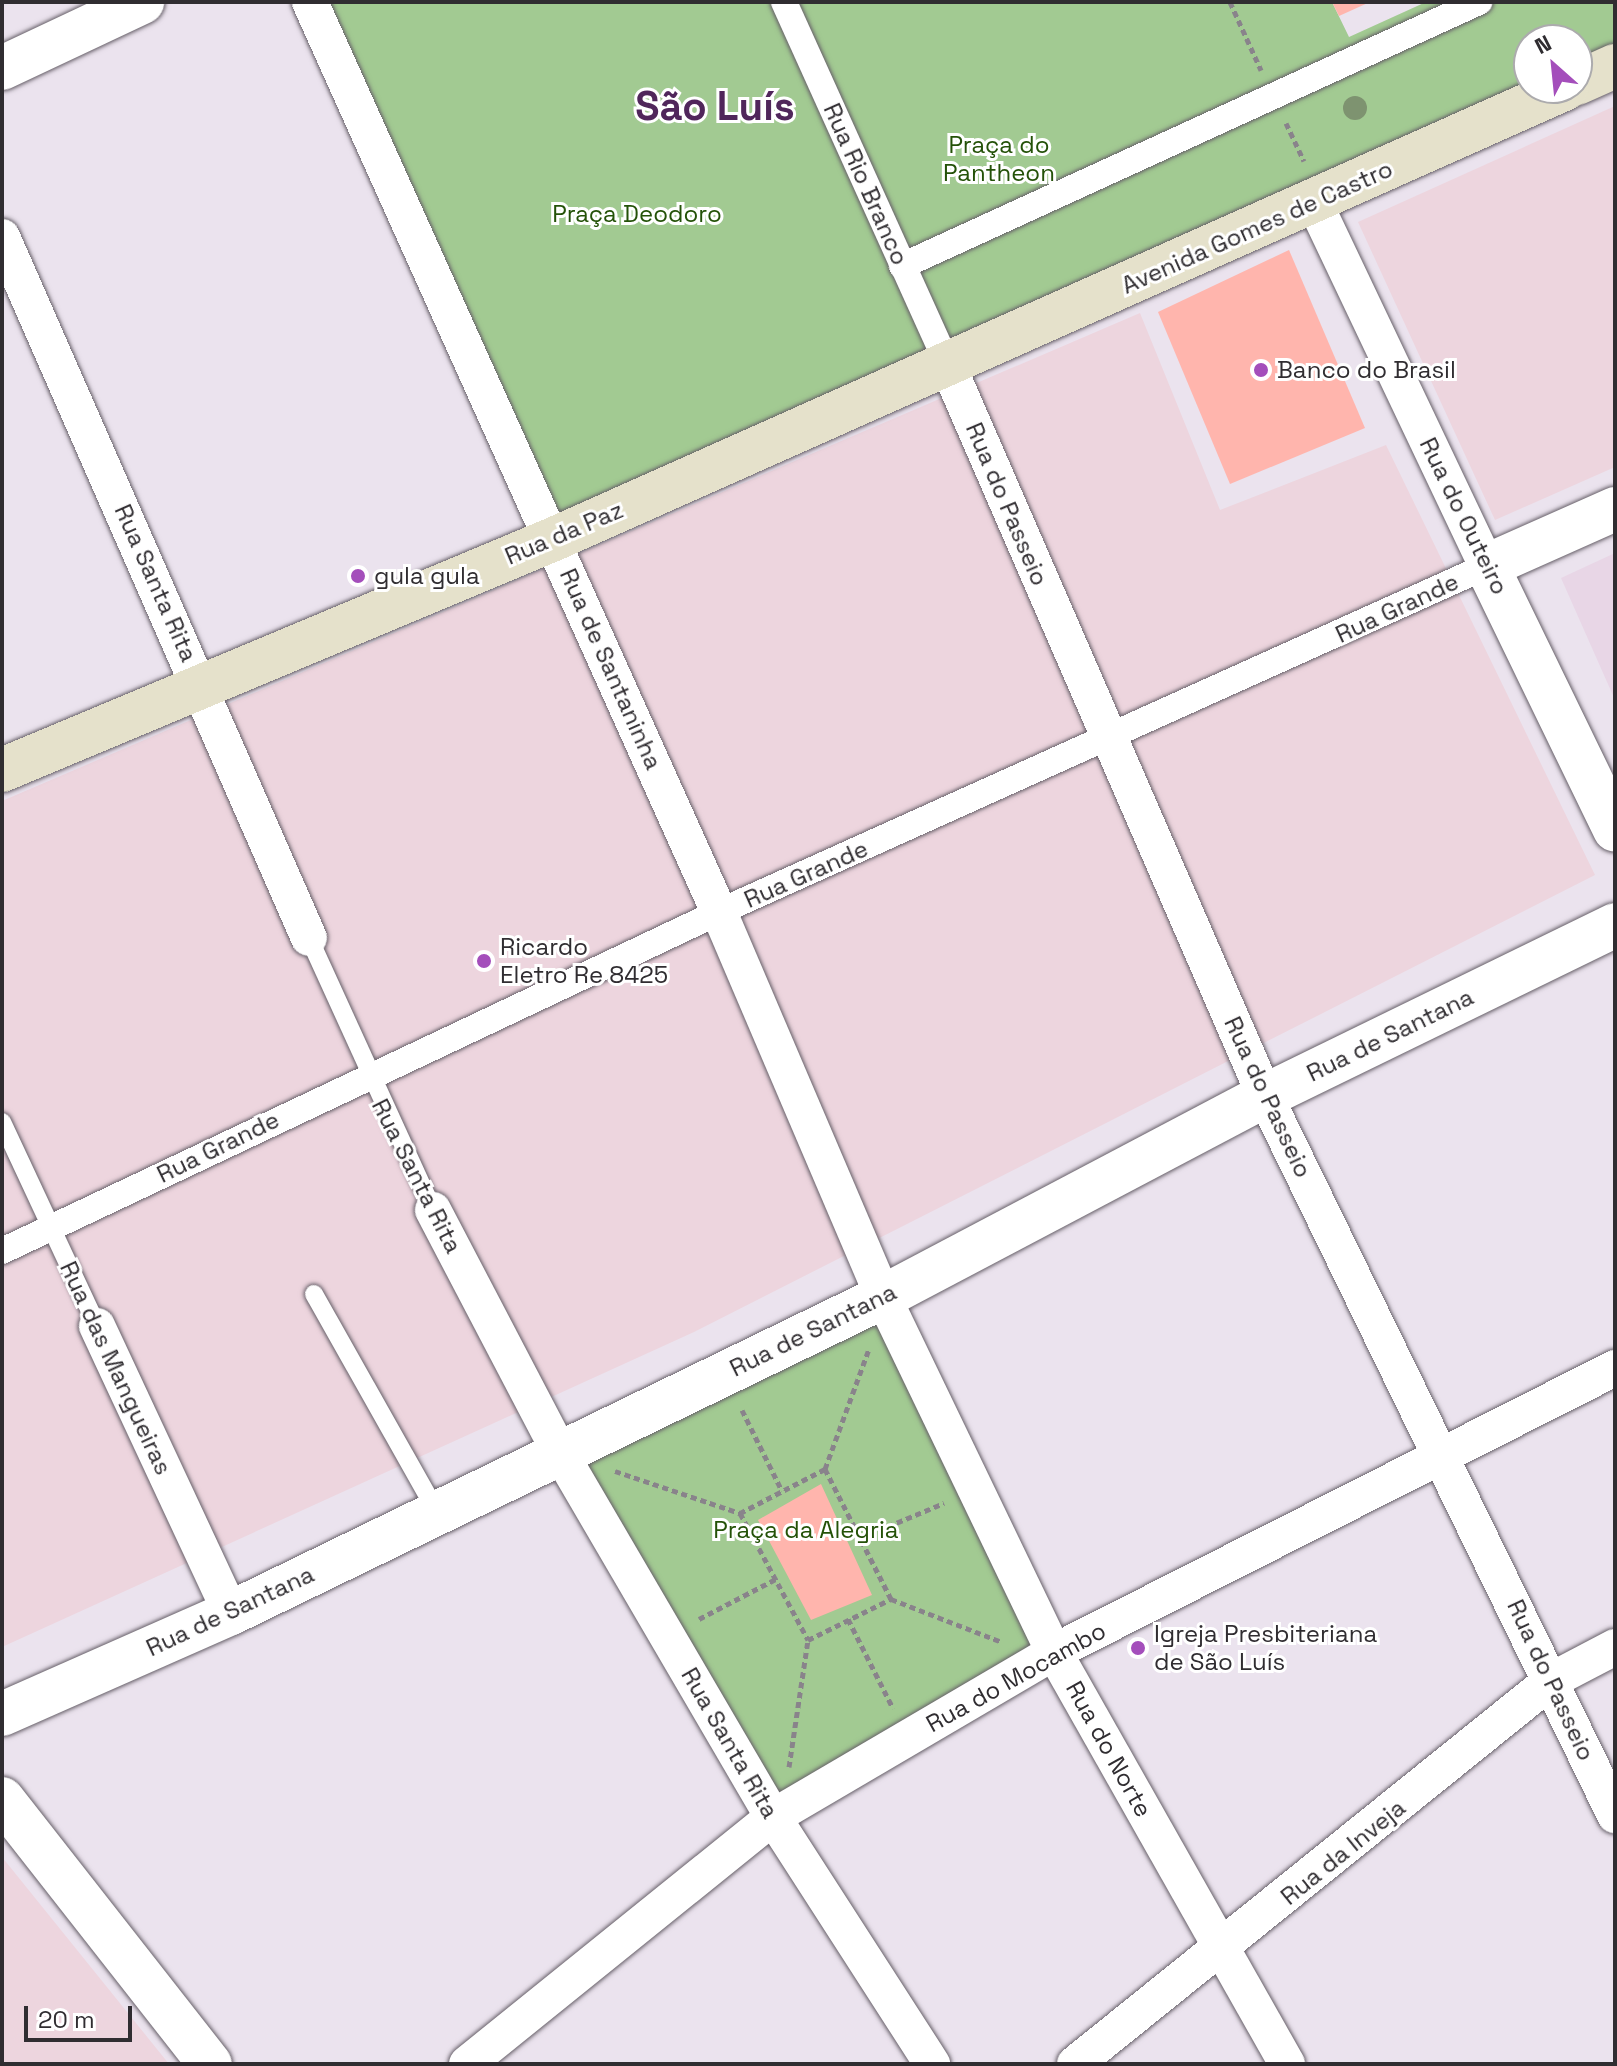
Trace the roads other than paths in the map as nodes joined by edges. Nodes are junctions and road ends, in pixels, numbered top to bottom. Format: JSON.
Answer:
{"nodes":[{"id":1,"x":142,"y":2,"type":"edge"},
{"id":2,"x":310,"y":2,"type":"edge"},
{"id":3,"x":784,"y":2,"type":"edge"},
{"id":4,"x":1479,"y":2,"type":"edge"},
{"id":5,"x":1615,"y":66,"type":"edge"},
{"id":6,"x":2,"y":68,"type":"edge"},
{"id":7,"x":1593,"y":76,"type":"edge"},
{"id":8,"x":1531,"y":104,"type":"edge"},
{"id":9,"x":1314,"y":202,"type":"junction"},
{"id":10,"x":2,"y":237,"type":"edge"},
{"id":11,"x":902,"y":266,"type":"junction"},
{"id":12,"x":948,"y":366,"type":"junction"},
{"id":13,"x":1615,"y":509,"type":"edge"},
{"id":14,"x":554,"y":539,"type":"junction"},
{"id":15,"x":1487,"y":566,"type":"junction"},
{"id":16,"x":201,"y":682,"type":"junction"},
{"id":17,"x":1109,"y":740,"type":"junction"},
{"id":18,"x":2,"y":770,"type":"edge"},
{"id":19,"x":1615,"y":830,"type":"edge"},
{"id":20,"x":719,"y":912,"type":"junction"},
{"id":21,"x":1615,"y":925,"type":"edge"},
{"id":22,"x":309,"y":938,"type":"joint"},
{"id":23,"x":366,"y":1075,"type":"junction"},
{"id":24,"x":1265,"y":1096,"type":"junction"},
{"id":25,"x":2,"y":1122,"type":"edge"},
{"id":26,"x":433,"y":1210,"type":"joint"},
{"id":27,"x":51,"y":1228,"type":"junction"},
{"id":28,"x":2,"y":1251,"type":"edge"},
{"id":29,"x":314,"y":1294,"type":"dead end"},
{"id":30,"x":883,"y":1297,"type":"junction"},
{"id":31,"x":97,"y":1326,"type":"joint"},
{"id":32,"x":1615,"y":1368,"type":"edge"},
{"id":33,"x":559,"y":1451,"type":"junction"},
{"id":34,"x":1442,"y":1453,"type":"junction"},
{"id":35,"x":437,"y":1512,"type":"junction"},
{"id":36,"x":231,"y":1613,"type":"junction"},
{"id":37,"x":1615,"y":1647,"type":"edge"},
{"id":38,"x":1054,"y":1652,"type":"junction"},
{"id":39,"x":1552,"y":1680,"type":"junction"},
{"id":40,"x":2,"y":1714,"type":"edge"},
{"id":41,"x":2,"y":1799,"type":"edge"},
{"id":42,"x":1615,"y":1815,"type":"edge"},
{"id":43,"x":773,"y":1817,"type":"junction"},
{"id":44,"x":1223,"y":1951,"type":"junction"},
{"id":45,"x":210,"y":2064,"type":"edge"},
{"id":46,"x":467,"y":2064,"type":"edge"},
{"id":47,"x":932,"y":2064,"type":"edge"},
{"id":48,"x":1075,"y":2064,"type":"edge"},
{"id":49,"x":1287,"y":2064,"type":"edge"}],
"edges":[{"from":1,"to":6,"type":"street"},
{"from":2,"to":14,"type":"street","name":"Rua de Santaninha"},
{"from":3,"to":11,"type":"street","name":"Rua Rio Branco"},
{"from":4,"to":11,"type":"street"},
{"from":5,"to":7,"type":"main road"},
{"from":8,"to":9,"type":"main road","name":"Avenida Gomes de Castro"},
{"from":9,"to":12,"type":"main road","name":"Avenida Gomes de Castro"},
{"from":9,"to":15,"type":"street","name":"Rua do Outeiro"},
{"from":10,"to":16,"type":"street","name":"Rua Santa Rita"},
{"from":11,"to":12,"type":"street","name":"Rua Rio Branco"},
{"from":12,"to":14,"type":"main road","name":"Rua da Paz"},
{"from":12,"to":17,"type":"street","name":"Rua do Passeio"},
{"from":13,"to":15,"type":"street","name":"Rua Grande"},
{"from":14,"to":16,"type":"main road","name":"Rua da Paz"},
{"from":14,"to":20,"type":"street","name":"Rua de Santaninha"},
{"from":15,"to":17,"type":"street","name":"Rua Grande"},
{"from":15,"to":19,"type":"street","name":"Rua do Outeiro"},
{"from":16,"to":18,"type":"main road","name":"Rua da Paz"},
{"from":16,"to":22,"type":"street","name":"Rua Santa Rita"},
{"from":17,"to":20,"type":"street","name":"Rua Grande"},
{"from":17,"to":24,"type":"street","name":"Rua do Passeio"},
{"from":20,"to":23,"type":"street","name":"Rua Grande"},
{"from":20,"to":30,"type":"street","name":"Rua de Santaninha"},
{"from":21,"to":24,"type":"street","name":"Rua de Santana"},
{"from":22,"to":23,"type":"lane","name":"Rua Santa Rita"},
{"from":23,"to":26,"type":"lane","name":"Rua Santa Rita"},
{"from":23,"to":27,"type":"street","name":"Rua Grande"},
{"from":24,"to":30,"type":"street","name":"Rua de Santana"},
{"from":24,"to":34,"type":"street","name":"Rua do Passeio"},
{"from":25,"to":27,"type":"lane","name":"Rua das Mangueiras"},
{"from":26,"to":33,"type":"street","name":"Rua Santa Rita"},
{"from":27,"to":28,"type":"street","name":"Rua Grande"},
{"from":27,"to":31,"type":"lane","name":"Rua das Mangueiras"},
{"from":29,"to":35,"type":"lane"},
{"from":30,"to":33,"type":"street","name":"Rua de Santana"},
{"from":30,"to":38,"type":"street","name":"Rua do Norte"},
{"from":31,"to":36,"type":"street","name":"Rua das Mangueiras"},
{"from":32,"to":34,"type":"street","name":"Rua do Mocambo"},
{"from":33,"to":35,"type":"street","name":"Rua de Santana"},
{"from":33,"to":43,"type":"street","name":"Rua Santa Rita"},
{"from":34,"to":38,"type":"street","name":"Rua do Mocambo"},
{"from":34,"to":39,"type":"street","name":"Rua do Passeio"},
{"from":35,"to":36,"type":"street","name":"Rua de Santana"},
{"from":36,"to":40,"type":"street","name":"Rua de Santana"},
{"from":37,"to":39,"type":"street","name":"Rua da Inveja"},
{"from":38,"to":43,"type":"street","name":"Rua do Mocambo"},
{"from":38,"to":44,"type":"street","name":"Rua do Norte"},
{"from":39,"to":42,"type":"street","name":"Rua do Passeio"},
{"from":39,"to":44,"type":"street","name":"Rua da Inveja"},
{"from":41,"to":45,"type":"street"},
{"from":43,"to":46,"type":"street","name":"Rua do Mocambo"},
{"from":43,"to":47,"type":"street","name":"Rua Santa Rita"},
{"from":44,"to":48,"type":"street","name":"Rua da Inveja"},
{"from":44,"to":49,"type":"street","name":"Rua do Norte"}]}
